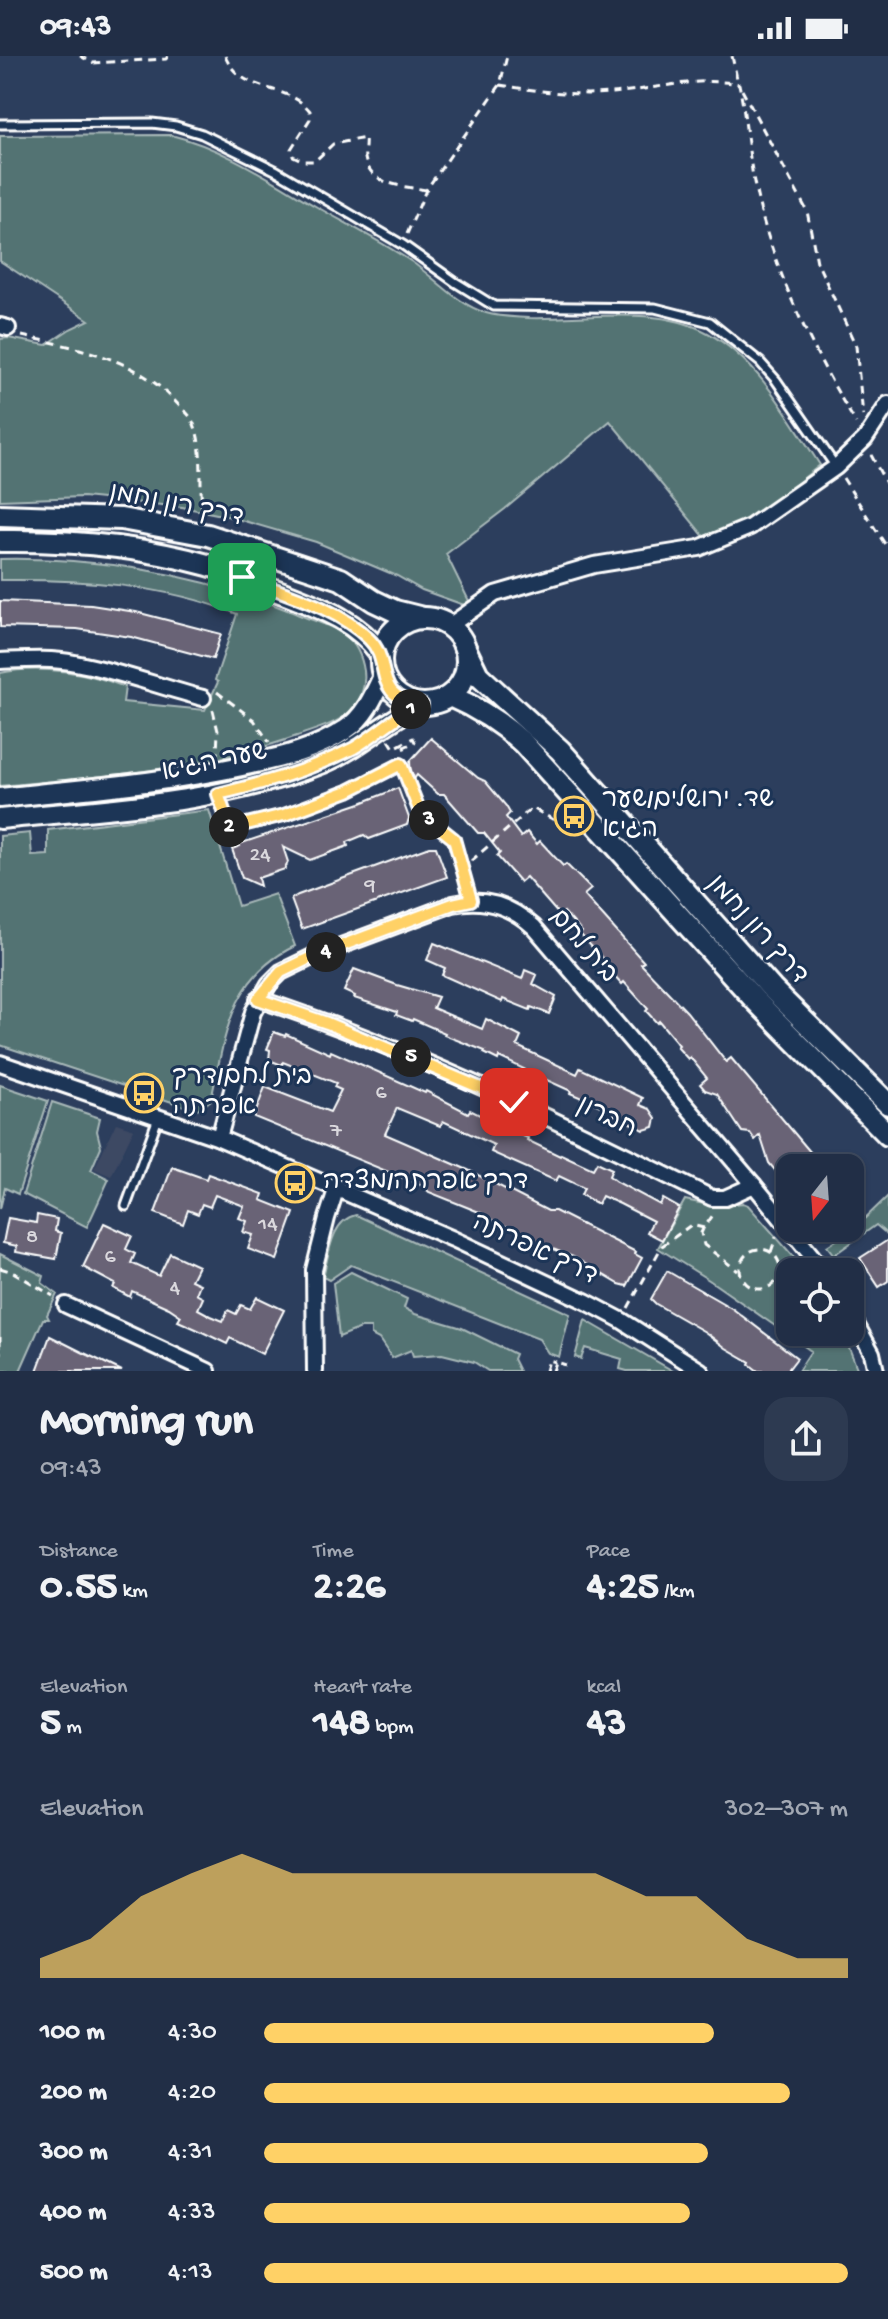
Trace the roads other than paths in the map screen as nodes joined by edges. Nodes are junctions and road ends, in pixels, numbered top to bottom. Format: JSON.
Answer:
{"nodes":[{"id":1,"x":0,"y":124,"type":"edge"},
{"id":2,"x":888,"y":404,"type":"edge"},
{"id":3,"x":836,"y":467,"type":"junction"},
{"id":4,"x":0,"y":515,"type":"edge"},
{"id":5,"x":0,"y":541,"type":"edge"},
{"id":6,"x":423,"y":618,"type":"junction"},
{"id":7,"x":449,"y":626,"type":"junction"},
{"id":8,"x":464,"y":646,"type":"junction"},
{"id":9,"x":381,"y":654,"type":"junction"},
{"id":10,"x":0,"y":661,"type":"edge"},
{"id":11,"x":383,"y":676,"type":"junction"},
{"id":12,"x":208,"y":695,"type":"road end"},
{"id":13,"x":450,"y":696,"type":"junction"},
{"id":14,"x":422,"y":704,"type":"junction"},
{"id":15,"x":401,"y":764,"type":"road end"},
{"id":16,"x":218,"y":794,"type":"junction"},
{"id":17,"x":0,"y":798,"type":"edge"},
{"id":18,"x":420,"y":812,"type":"road end"},
{"id":19,"x":0,"y":819,"type":"edge"},
{"id":20,"x":471,"y":900,"type":"junction"},
{"id":21,"x":258,"y":999,"type":"junction"},
{"id":22,"x":0,"y":1063,"type":"edge"},
{"id":23,"x":888,"y":1104,"type":"edge"},
{"id":24,"x":158,"y":1117,"type":"junction"},
{"id":25,"x":888,"y":1135,"type":"edge"},
{"id":26,"x":219,"y":1138,"type":"junction"},
{"id":27,"x":754,"y":1185,"type":"junction"},
{"id":28,"x":337,"y":1187,"type":"junction"},
{"id":29,"x":126,"y":1206,"type":"dead end"},
{"id":30,"x":814,"y":1258,"type":"edge"},
{"id":31,"x":66,"y":1305,"type":"road end"},
{"id":32,"x":864,"y":1338,"type":"edge"},
{"id":33,"x":208,"y":1371,"type":"edge"},
{"id":34,"x":315,"y":1371,"type":"edge"},
{"id":35,"x":701,"y":1371,"type":"edge"},
{"id":36,"x":876,"y":1371,"type":"edge"}],
"edges":[{"from":1,"to":3,"type":"lane"},
{"from":2,"to":3,"type":"street"},
{"from":3,"to":7,"type":"street"},
{"from":4,"to":6,"type":"main road","name":"דרך רון נחמן"},
{"from":5,"to":9,"type":"main road","name":"דרך רון נחמן"},
{"from":6,"to":7,"type":"main road"},
{"from":6,"to":9,"type":"main road"},
{"from":7,"to":8,"type":"main road"},
{"from":8,"to":13,"type":"main road"},
{"from":8,"to":23,"type":"main road","name":"דרך רון נחמן"},
{"from":9,"to":11,"type":"main road"},
{"from":10,"to":12,"type":"street"},
{"from":11,"to":14,"type":"main road"},
{"from":11,"to":17,"type":"street","name":"שער הגיא"},
{"from":13,"to":14,"type":"main road"},
{"from":13,"to":25,"type":"main road","name":"דרך רון נחמן"},
{"from":14,"to":16,"type":"street","name":"שער הגיא"},
{"from":15,"to":16,"type":"lane"},
{"from":16,"to":19,"type":"street","name":"שער הגיא"},
{"from":18,"to":20,"type":"lane"},
{"from":20,"to":21,"type":"street"},
{"from":20,"to":27,"type":"street","name":"בית לחם"},
{"from":21,"to":26,"type":"street"},
{"from":21,"to":27,"type":"street","name":"חברון"},
{"from":22,"to":24,"type":"street","name":"דרך אפרתה"},
{"from":24,"to":26,"type":"street","name":"דרך אפרתה"},
{"from":24,"to":29,"type":"lane"},
{"from":26,"to":28,"type":"street","name":"דרך אפרתה"},
{"from":27,"to":30,"type":"street","name":"בית לחם"},
{"from":28,"to":34,"type":"street"},
{"from":28,"to":35,"type":"street","name":"דרך אפרתה"},
{"from":31,"to":33,"type":"street"},
{"from":32,"to":36,"type":"street"}]}
